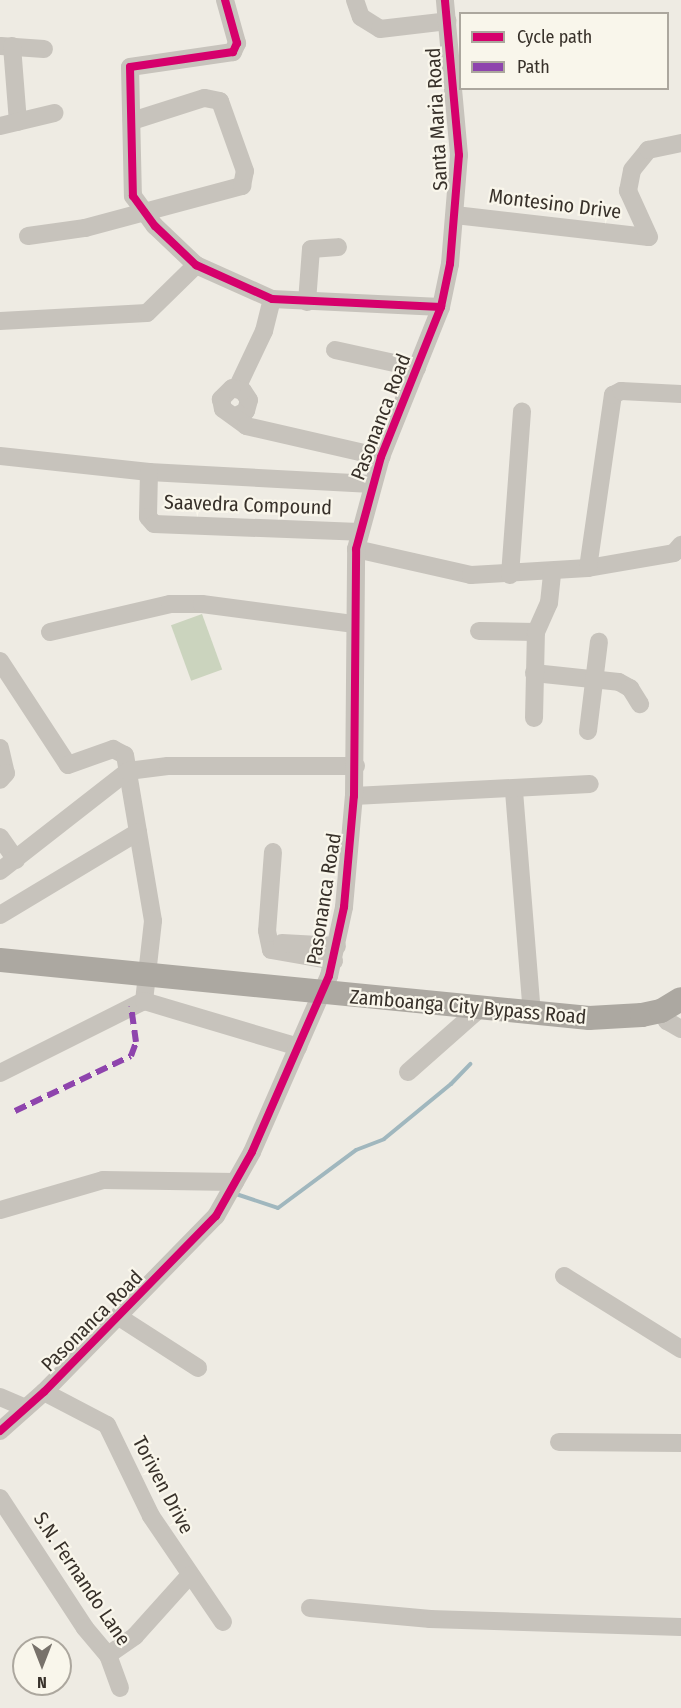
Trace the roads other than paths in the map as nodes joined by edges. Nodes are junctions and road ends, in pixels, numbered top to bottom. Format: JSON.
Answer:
{"nodes":[{"id":1,"x":225,"y":0,"type":"edge"},
{"id":2,"x":355,"y":0,"type":"edge"},
{"id":3,"x":445,"y":0,"type":"edge"},
{"id":4,"x":448,"y":21,"type":"junction"},
{"id":5,"x":6,"y":46,"type":"edge"},
{"id":6,"x":44,"y":49,"type":"dead end"},
{"id":7,"x":54,"y":113,"type":"dead end"},
{"id":8,"x":132,"y":120,"type":"junction"},
{"id":9,"x":9,"y":124,"type":"edge"},
{"id":10,"x":681,"y":143,"type":"edge"},
{"id":11,"x":145,"y":211,"type":"junction"},
{"id":12,"x":455,"y":215,"type":"junction"},
{"id":13,"x":28,"y":236,"type":"dead end"},
{"id":14,"x":338,"y":247,"type":"dead end"},
{"id":15,"x":196,"y":265,"type":"junction"},
{"id":16,"x":272,"y":299,"type":"junction"},
{"id":17,"x":307,"y":302,"type":"junction"},
{"id":18,"x":441,"y":307,"type":"junction"},
{"id":19,"x":0,"y":321,"type":"edge"},
{"id":20,"x":334,"y":350,"type":"dead end"},
{"id":21,"x":417,"y":368,"type":"junction"},
{"id":22,"x":681,"y":394,"type":"edge"},
{"id":23,"x":522,"y":411,"type":"dead end"},
{"id":24,"x":0,"y":456,"type":"edge"},
{"id":25,"x":381,"y":457,"type":"junction"},
{"id":26,"x":149,"y":472,"type":"junction"},
{"id":27,"x":372,"y":484,"type":"junction"},
{"id":28,"x":357,"y":540,"type":"junction"},
{"id":29,"x":681,"y":544,"type":"edge"},
{"id":30,"x":588,"y":568,"type":"junction"},
{"id":31,"x":552,"y":572,"type":"junction"},
{"id":32,"x":510,"y":574,"type":"junction"},
{"id":33,"x":353,"y":624,"type":"junction"},
{"id":34,"x":479,"y":631,"type":"dead end"},
{"id":35,"x":50,"y":632,"type":"dead end"},
{"id":36,"x":536,"y":632,"type":"junction"},
{"id":37,"x":599,"y":642,"type":"dead end"},
{"id":38,"x":0,"y":661,"type":"edge"},
{"id":39,"x":534,"y":674,"type":"junction"},
{"id":40,"x":594,"y":679,"type":"junction"},
{"id":41,"x":640,"y":704,"type":"dead end"},
{"id":42,"x":534,"y":718,"type":"dead end"},
{"id":43,"x":588,"y":731,"type":"dead end"},
{"id":44,"x":0,"y":748,"type":"edge"},
{"id":45,"x":356,"y":766,"type":"junction"},
{"id":46,"x":128,"y":771,"type":"junction"},
{"id":47,"x":0,"y":780,"type":"edge"},
{"id":48,"x":590,"y":784,"type":"dead end"},
{"id":49,"x":514,"y":791,"type":"junction"},
{"id":50,"x":354,"y":796,"type":"junction"},
{"id":51,"x":138,"y":832,"type":"junction"},
{"id":52,"x":0,"y":837,"type":"edge"},
{"id":53,"x":273,"y":852,"type":"dead end"},
{"id":54,"x":16,"y":860,"type":"junction"},
{"id":55,"x":0,"y":871,"type":"edge"},
{"id":56,"x":0,"y":915,"type":"edge"},
{"id":57,"x":335,"y":954,"type":"junction"},
{"id":58,"x":0,"y":960,"type":"edge"},
{"id":59,"x":148,"y":976,"type":"junction"},
{"id":60,"x":323,"y":994,"type":"junction"},
{"id":61,"x":144,"y":1001,"type":"junction"},
{"id":62,"x":671,"y":1005,"type":"edge"},
{"id":63,"x":478,"y":1010,"type":"junction"},
{"id":64,"x":532,"y":1014,"type":"junction"},
{"id":65,"x":681,"y":1029,"type":"edge"},
{"id":66,"x":298,"y":1047,"type":"junction"},
{"id":67,"x":408,"y":1072,"type":"dead end"},
{"id":68,"x":0,"y":1073,"type":"edge"},
{"id":69,"x":235,"y":1182,"type":"junction"},
{"id":70,"x":0,"y":1210,"type":"edge"},
{"id":71,"x":564,"y":1276,"type":"dead end"},
{"id":72,"x":118,"y":1317,"type":"junction"},
{"id":73,"x":681,"y":1349,"type":"edge"},
{"id":74,"x":198,"y":1368,"type":"dead end"},
{"id":75,"x":44,"y":1392,"type":"junction"},
{"id":76,"x":0,"y":1396,"type":"edge"},
{"id":77,"x":26,"y":1408,"type":"junction"},
{"id":78,"x":0,"y":1431,"type":"edge"},
{"id":79,"x":559,"y":1442,"type":"dead end"},
{"id":80,"x":681,"y":1443,"type":"edge"},
{"id":81,"x":0,"y":1498,"type":"edge"},
{"id":82,"x":189,"y":1576,"type":"junction"},
{"id":83,"x":310,"y":1608,"type":"dead end"},
{"id":84,"x":224,"y":1622,"type":"dead end"},
{"id":85,"x":681,"y":1628,"type":"edge"},
{"id":86,"x":108,"y":1655,"type":"junction"},
{"id":87,"x":120,"y":1688,"type":"dead end"}],
"edges":[{"from":1,"to":8,"type":"street"},
{"from":2,"to":4,"type":"street"},
{"from":3,"to":4,"type":"street","name":"Santa Maria Road"},
{"from":4,"to":12,"type":"street","name":"Santa Maria Road"},
{"from":5,"to":6,"type":"street"},
{"from":5,"to":9,"type":"street"},
{"from":7,"to":9,"type":"street"},
{"from":8,"to":11,"type":"street"},
{"from":8,"to":11,"type":"street"},
{"from":10,"to":12,"type":"street","name":"Montesino Drive"},
{"from":11,"to":13,"type":"street"},
{"from":11,"to":15,"type":"street"},
{"from":12,"to":18,"type":"street","name":"Santa Maria Road"},
{"from":14,"to":17,"type":"street"},
{"from":15,"to":16,"type":"street"},
{"from":15,"to":19,"type":"street"},
{"from":16,"to":17,"type":"street"},
{"from":16,"to":25,"type":"street"},
{"from":17,"to":18,"type":"street"},
{"from":18,"to":21,"type":"street","name":"Pasonanca Road"},
{"from":20,"to":21,"type":"street"},
{"from":21,"to":25,"type":"street","name":"Pasonanca Road"},
{"from":22,"to":30,"type":"street"},
{"from":23,"to":32,"type":"street"},
{"from":24,"to":26,"type":"street"},
{"from":25,"to":27,"type":"street","name":"Pasonanca Road"},
{"from":26,"to":27,"type":"street"},
{"from":26,"to":28,"type":"street","name":"Saavedra Compound"},
{"from":27,"to":28,"type":"street","name":"Pasonanca Road"},
{"from":28,"to":32,"type":"street","name":"Saavedra Compound"},
{"from":28,"to":33,"type":"street","name":"Pasonanca Road"},
{"from":29,"to":30,"type":"street","name":"Saavedra Compound"},
{"from":30,"to":31,"type":"street","name":"Saavedra Compound"},
{"from":31,"to":32,"type":"street","name":"Saavedra Compound"},
{"from":31,"to":36,"type":"street"},
{"from":33,"to":35,"type":"street"},
{"from":33,"to":45,"type":"street","name":"Pasonanca Road"},
{"from":34,"to":36,"type":"street"},
{"from":36,"to":39,"type":"street"},
{"from":37,"to":40,"type":"street"},
{"from":38,"to":46,"type":"street"},
{"from":39,"to":40,"type":"street"},
{"from":39,"to":42,"type":"street"},
{"from":40,"to":41,"type":"street"},
{"from":40,"to":43,"type":"street"},
{"from":44,"to":47,"type":"street"},
{"from":45,"to":46,"type":"street"},
{"from":45,"to":50,"type":"street","name":"Pasonanca Road"},
{"from":46,"to":51,"type":"street"},
{"from":46,"to":54,"type":"street"},
{"from":48,"to":49,"type":"street"},
{"from":49,"to":50,"type":"street"},
{"from":49,"to":64,"type":"street"},
{"from":50,"to":57,"type":"street","name":"Pasonanca Road"},
{"from":51,"to":56,"type":"street"},
{"from":51,"to":59,"type":"street"},
{"from":52,"to":54,"type":"street"},
{"from":53,"to":57,"type":"street"},
{"from":54,"to":55,"type":"street"},
{"from":57,"to":60,"type":"street","name":"Pasonanca Road"},
{"from":58,"to":59,"type":"main road","name":"Zamboanga City Bypass Road"},
{"from":59,"to":60,"type":"main road","name":"Zamboanga City Bypass Road"},
{"from":59,"to":61,"type":"street"},
{"from":60,"to":63,"type":"main road","name":"Zamboanga City Bypass Road"},
{"from":60,"to":66,"type":"street","name":"Pasonanca Road"},
{"from":61,"to":66,"type":"street"},
{"from":61,"to":68,"type":"street"},
{"from":62,"to":64,"type":"main road","name":"Zamboanga City Bypass Road"},
{"from":62,"to":65,"type":"street"},
{"from":63,"to":64,"type":"main road","name":"Zamboanga City Bypass Road"},
{"from":63,"to":67,"type":"street"},
{"from":66,"to":69,"type":"street","name":"Pasonanca Road"},
{"from":69,"to":70,"type":"street"},
{"from":69,"to":72,"type":"street","name":"Pasonanca Road"},
{"from":71,"to":73,"type":"street"},
{"from":72,"to":74,"type":"street"},
{"from":72,"to":75,"type":"street","name":"Pasonanca Road"},
{"from":75,"to":77,"type":"street","name":"Pasonanca Road"},
{"from":75,"to":82,"type":"street","name":"Toriven Drive"},
{"from":76,"to":77,"type":"street"},
{"from":77,"to":78,"type":"street","name":"Pasonanca Road"},
{"from":79,"to":80,"type":"street"},
{"from":81,"to":86,"type":"street","name":"S.N. Fernando Lane"},
{"from":82,"to":84,"type":"street","name":"Toriven Drive"},
{"from":82,"to":86,"type":"street"},
{"from":83,"to":85,"type":"street"},
{"from":86,"to":87,"type":"street","name":"S.N. Fernando Lane"}]}
